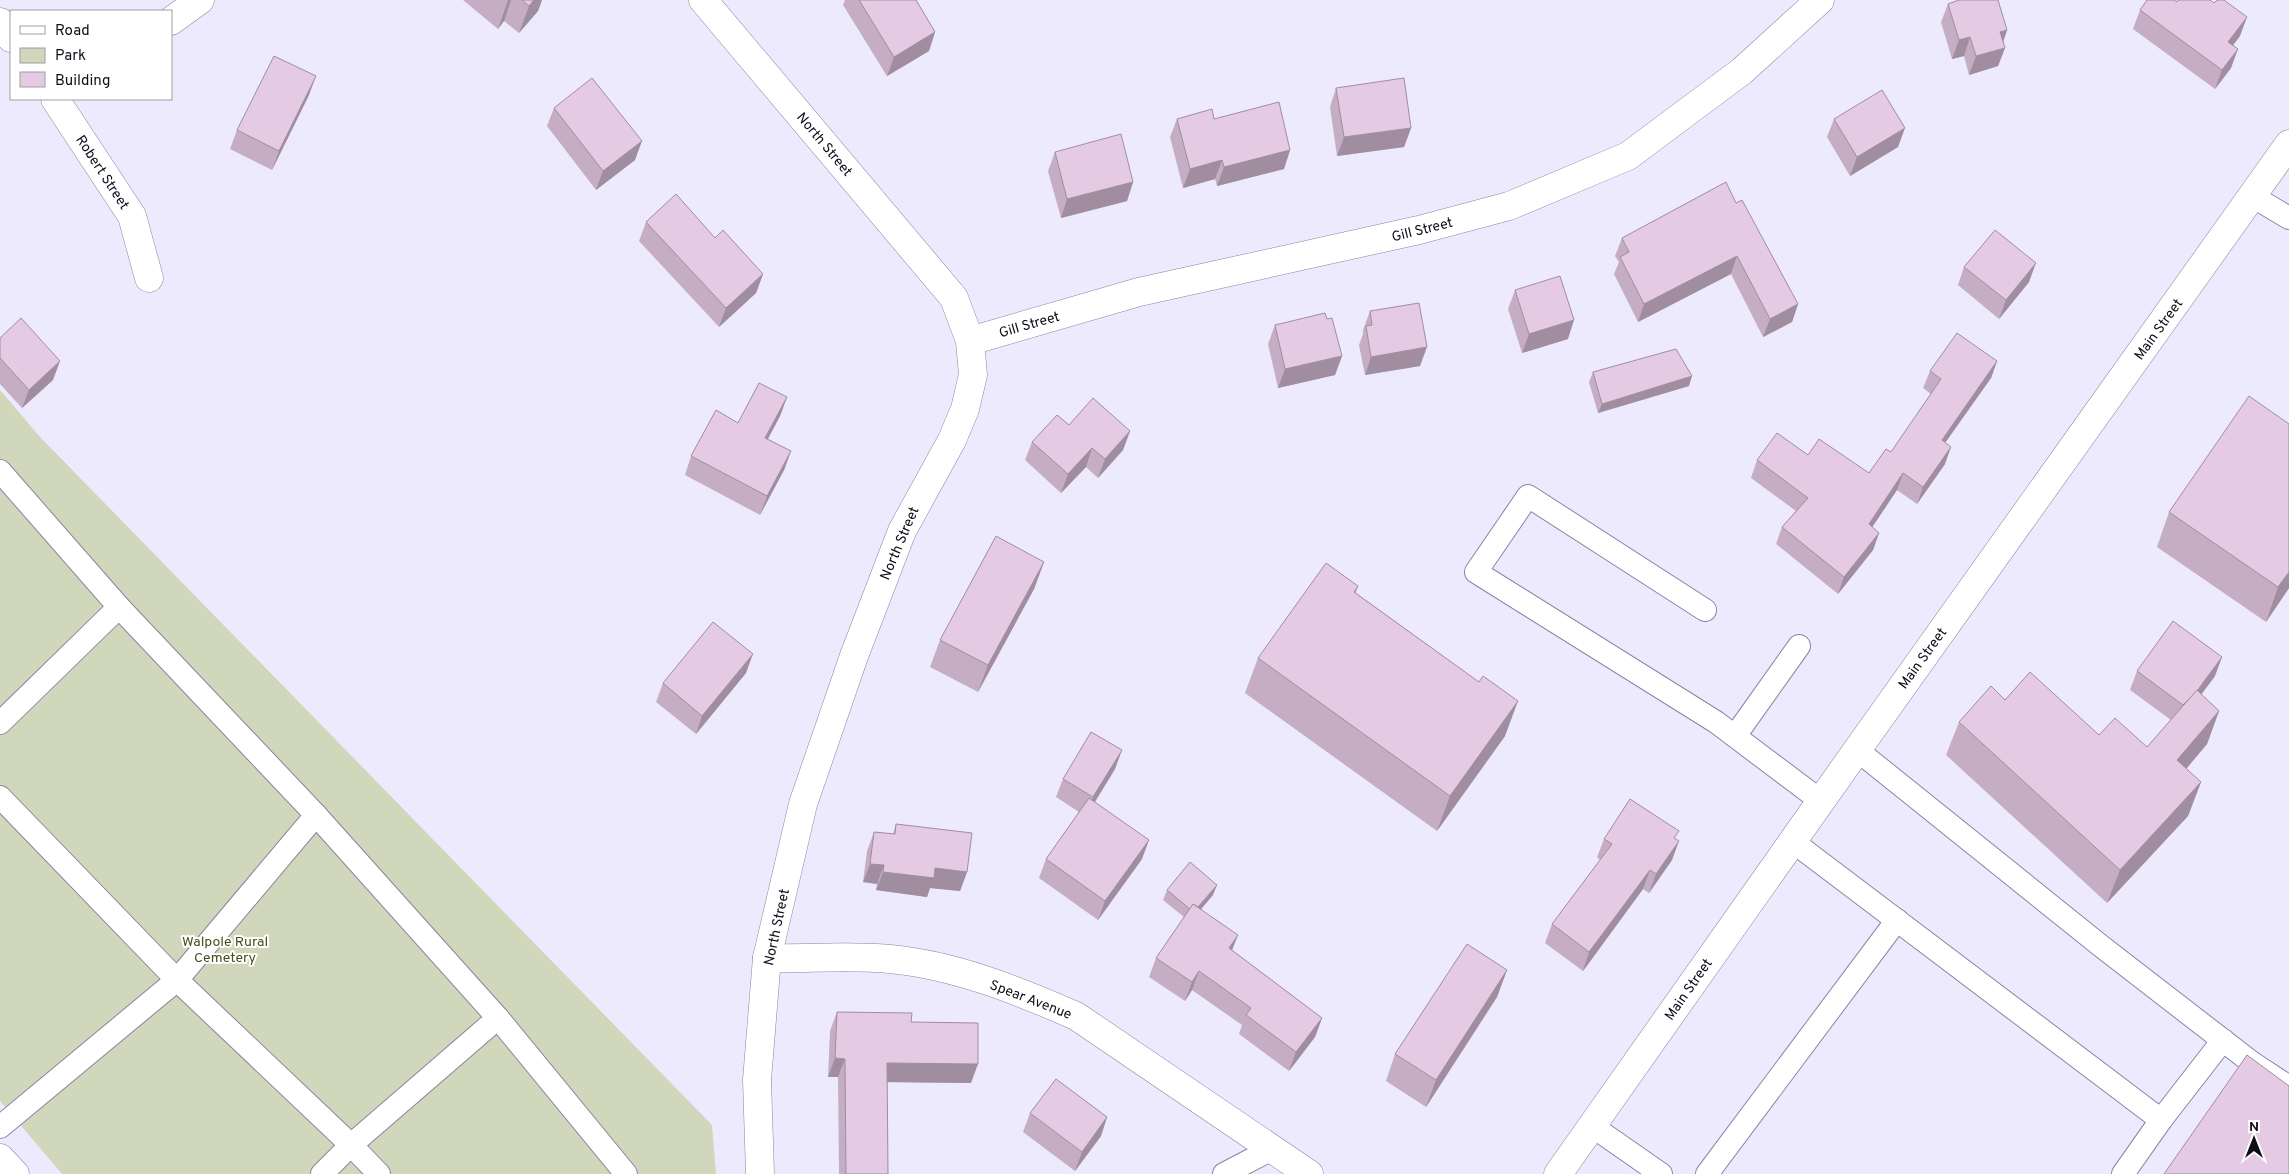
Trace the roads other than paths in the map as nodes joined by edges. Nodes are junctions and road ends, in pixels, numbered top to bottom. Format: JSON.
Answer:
{"nodes":[{"id":1,"x":200,"y":0,"type":"edge"},
{"id":2,"x":703,"y":0,"type":"edge"},
{"id":3,"x":1820,"y":0,"type":"edge"},
{"id":4,"x":172,"y":19,"type":"edge"},
{"id":5,"x":0,"y":22,"type":"edge"},
{"id":6,"x":10,"y":37,"type":"edge"},
{"id":7,"x":58,"y":100,"type":"edge"},
{"id":8,"x":2289,"y":144,"type":"edge"},
{"id":9,"x":2252,"y":196,"type":"junction"},
{"id":10,"x":2289,"y":218,"type":"edge"},
{"id":11,"x":149,"y":278,"type":"dead end"},
{"id":12,"x":970,"y":340,"type":"junction"},
{"id":13,"x":0,"y":471,"type":"edge"},
{"id":14,"x":119,"y":607,"type":"junction"},
{"id":15,"x":1704,"y":610,"type":"dead end"},
{"id":16,"x":1799,"y":646,"type":"dead end"},
{"id":17,"x":0,"y":723,"type":"edge"},
{"id":18,"x":1735,"y":736,"type":"junction"},
{"id":19,"x":1857,"y":750,"type":"junction"},
{"id":20,"x":0,"y":797,"type":"edge"},
{"id":21,"x":1821,"y":801,"type":"junction"},
{"id":22,"x":316,"y":815,"type":"junction"},
{"id":23,"x":1792,"y":841,"type":"junction"},
{"id":24,"x":1897,"y":920,"type":"junction"},
{"id":25,"x":767,"y":958,"type":"junction"},
{"id":26,"x":177,"y":980,"type":"junction"},
{"id":27,"x":498,"y":1018,"type":"junction"},
{"id":28,"x":2223,"y":1040,"type":"junction"},
{"id":29,"x":2289,"y":1087,"type":"edge"},
{"id":30,"x":2161,"y":1120,"type":"junction"},
{"id":31,"x":1592,"y":1126,"type":"junction"},
{"id":32,"x":0,"y":1127,"type":"edge"},
{"id":33,"x":351,"y":1145,"type":"junction"},
{"id":34,"x":1272,"y":1149,"type":"junction"},
{"id":35,"x":0,"y":1158,"type":"edge"},
{"id":36,"x":14,"y":1174,"type":"edge"},
{"id":37,"x":322,"y":1174,"type":"edge"},
{"id":38,"x":379,"y":1174,"type":"edge"},
{"id":39,"x":626,"y":1174,"type":"edge"},
{"id":40,"x":760,"y":1174,"type":"edge"},
{"id":41,"x":1224,"y":1174,"type":"edge"},
{"id":42,"x":1309,"y":1174,"type":"edge"},
{"id":43,"x":1558,"y":1174,"type":"edge"},
{"id":44,"x":1661,"y":1174,"type":"edge"},
{"id":45,"x":1707,"y":1174,"type":"edge"},
{"id":46,"x":2123,"y":1174,"type":"edge"}],
"edges":[{"from":1,"to":4,"type":"street"},
{"from":2,"to":12,"type":"street","name":"North Street"},
{"from":3,"to":12,"type":"street","name":"Gill Street"},
{"from":5,"to":6,"type":"street"},
{"from":7,"to":11,"type":"street","name":"Robert Street"},
{"from":8,"to":9,"type":"street","name":"Main Street"},
{"from":9,"to":10,"type":"lane"},
{"from":9,"to":19,"type":"street","name":"Main Street"},
{"from":12,"to":25,"type":"street","name":"North Street"},
{"from":13,"to":14,"type":"lane"},
{"from":14,"to":17,"type":"lane"},
{"from":14,"to":22,"type":"lane"},
{"from":15,"to":18,"type":"lane"},
{"from":16,"to":18,"type":"lane"},
{"from":18,"to":21,"type":"lane"},
{"from":19,"to":21,"type":"street","name":"Main Street"},
{"from":19,"to":28,"type":"lane"},
{"from":20,"to":26,"type":"lane"},
{"from":21,"to":23,"type":"street","name":"Main Street"},
{"from":22,"to":26,"type":"lane"},
{"from":22,"to":27,"type":"lane"},
{"from":23,"to":24,"type":"lane"},
{"from":23,"to":31,"type":"street","name":"Main Street"},
{"from":24,"to":30,"type":"lane"},
{"from":24,"to":45,"type":"lane"},
{"from":25,"to":34,"type":"street","name":"Spear Avenue"},
{"from":25,"to":40,"type":"street","name":"North Street"},
{"from":26,"to":32,"type":"lane"},
{"from":26,"to":33,"type":"lane"},
{"from":27,"to":33,"type":"lane"},
{"from":27,"to":39,"type":"lane"},
{"from":28,"to":29,"type":"lane"},
{"from":28,"to":30,"type":"lane"},
{"from":30,"to":46,"type":"lane"},
{"from":31,"to":43,"type":"street","name":"Main Street"},
{"from":31,"to":44,"type":"lane"},
{"from":33,"to":37,"type":"lane"},
{"from":33,"to":38,"type":"lane"},
{"from":34,"to":41,"type":"lane"},
{"from":34,"to":42,"type":"street","name":"Spear Avenue"},
{"from":35,"to":36,"type":"street"}]}
